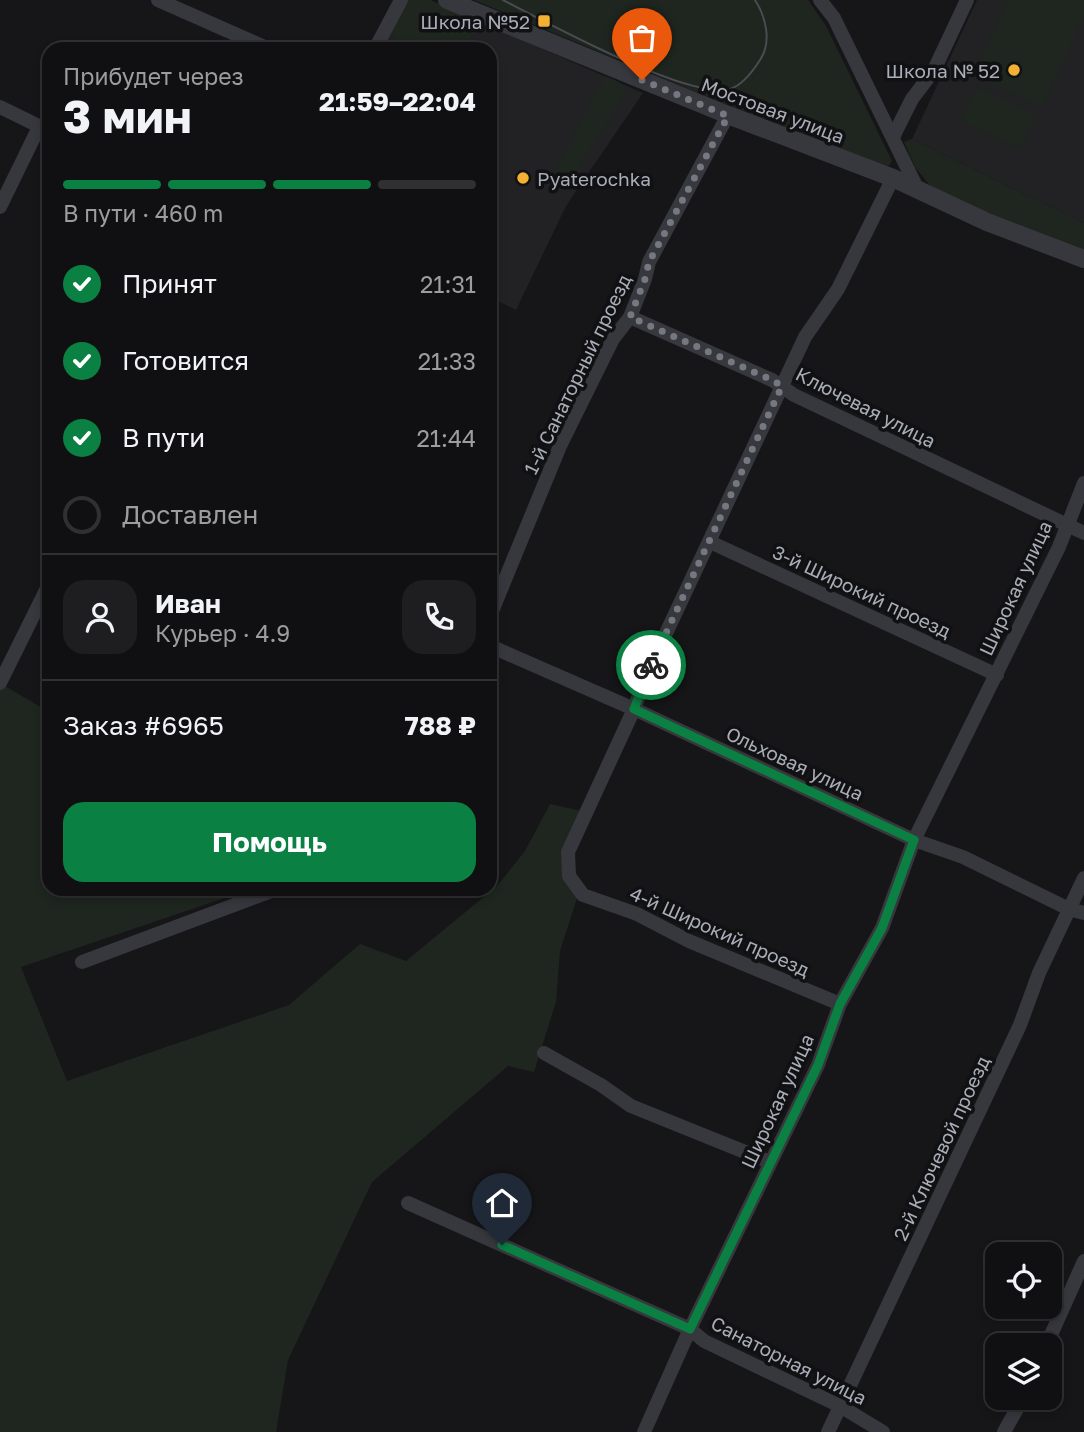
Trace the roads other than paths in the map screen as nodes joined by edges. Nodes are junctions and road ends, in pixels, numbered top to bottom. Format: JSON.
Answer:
{"nodes":[{"id":1,"x":158,"y":0,"type":"edge"},
{"id":2,"x":401,"y":0,"type":"edge"},
{"id":3,"x":447,"y":0,"type":"edge"},
{"id":4,"x":820,"y":0,"type":"edge"},
{"id":5,"x":967,"y":0,"type":"edge"},
{"id":6,"x":253,"y":42,"type":"edge"},
{"id":7,"x":379,"y":42,"type":"edge"},
{"id":8,"x":0,"y":107,"type":"edge"},
{"id":9,"x":728,"y":116,"type":"junction"},
{"id":10,"x":42,"y":128,"type":"edge"},
{"id":11,"x":42,"y":133,"type":"edge"},
{"id":12,"x":893,"y":137,"type":"junction"},
{"id":13,"x":893,"y":178,"type":"junction"},
{"id":14,"x":918,"y":190,"type":"junction"},
{"id":15,"x":0,"y":207,"type":"edge"},
{"id":16,"x":1084,"y":259,"type":"edge"},
{"id":17,"x":630,"y":317,"type":"junction"},
{"id":18,"x":782,"y":386,"type":"junction"},
{"id":19,"x":1084,"y":482,"type":"edge"},
{"id":20,"x":1066,"y":524,"type":"junction"},
{"id":21,"x":1084,"y":533,"type":"edge"},
{"id":22,"x":710,"y":542,"type":"junction"},
{"id":23,"x":42,"y":598,"type":"edge"},
{"id":24,"x":497,"y":599,"type":"edge"},
{"id":25,"x":497,"y":649,"type":"edge"},
{"id":26,"x":996,"y":676,"type":"junction"},
{"id":27,"x":0,"y":683,"type":"edge"},
{"id":28,"x":634,"y":709,"type":"junction"},
{"id":29,"x":914,"y":840,"type":"junction"},
{"id":30,"x":1084,"y":878,"type":"edge"},
{"id":31,"x":258,"y":896,"type":"edge"},
{"id":32,"x":1077,"y":911,"type":"edge"},
{"id":33,"x":82,"y":962,"type":"dead end"},
{"id":34,"x":840,"y":1004,"type":"junction"},
{"id":35,"x":544,"y":1053,"type":"dead end"},
{"id":36,"x":770,"y":1162,"type":"junction"},
{"id":37,"x":408,"y":1203,"type":"dead end"},
{"id":38,"x":1084,"y":1261,"type":"edge"},
{"id":39,"x":690,"y":1329,"type":"junction"},
{"id":40,"x":1052,"y":1333,"type":"edge"},
{"id":41,"x":840,"y":1406,"type":"junction"},
{"id":42,"x":1016,"y":1410,"type":"edge"},
{"id":43,"x":644,"y":1432,"type":"edge"},
{"id":44,"x":828,"y":1432,"type":"edge"},
{"id":45,"x":883,"y":1432,"type":"edge"},
{"id":46,"x":1004,"y":1432,"type":"edge"}],
"edges":[{"from":1,"to":6,"type":"street"},
{"from":2,"to":7,"type":"street"},
{"from":3,"to":9,"type":"street","name":"Мостовая улица"},
{"from":4,"to":12,"type":"street"},
{"from":5,"to":12,"type":"street"},
{"from":8,"to":10,"type":"street"},
{"from":9,"to":13,"type":"street","name":"Мостовая улица"},
{"from":9,"to":17,"type":"street","name":"1-й Санаторный проезд"},
{"from":11,"to":15,"type":"street"},
{"from":12,"to":14,"type":"street"},
{"from":13,"to":14,"type":"street","name":"Мостовая улица"},
{"from":13,"to":18,"type":"street"},
{"from":14,"to":16,"type":"street","name":"Мостовая улица"},
{"from":17,"to":18,"type":"street","name":"Ключевая улица"},
{"from":17,"to":24,"type":"street","name":"1-й Санаторный проезд"},
{"from":18,"to":20,"type":"street","name":"Ключевая улица"},
{"from":18,"to":22,"type":"street"},
{"from":19,"to":20,"type":"street","name":"Широкая улица"},
{"from":20,"to":21,"type":"street","name":"Ключевая улица"},
{"from":20,"to":26,"type":"street","name":"Широкая улица"},
{"from":22,"to":26,"type":"street","name":"3-й Широкий проезд"},
{"from":22,"to":28,"type":"street"},
{"from":23,"to":27,"type":"street"},
{"from":25,"to":28,"type":"street","name":"Ольховая улица"},
{"from":26,"to":29,"type":"street","name":"Широкая улица"},
{"from":28,"to":29,"type":"street","name":"Ольховая улица"},
{"from":28,"to":34,"type":"street","name":"4-й Широкий проезд"},
{"from":29,"to":32,"type":"street","name":"Ольховая улица"},
{"from":29,"to":34,"type":"street","name":"Широкая улица"},
{"from":30,"to":32,"type":"street","name":"2-й Ключевой проезд"},
{"from":31,"to":33,"type":"street"},
{"from":32,"to":41,"type":"street","name":"2-й Ключевой проезд"},
{"from":34,"to":36,"type":"street","name":"Широкая улица"},
{"from":35,"to":36,"type":"street"},
{"from":36,"to":39,"type":"street","name":"Широкая улица"},
{"from":37,"to":39,"type":"street","name":"Санаторная улица"},
{"from":38,"to":40,"type":"street"},
{"from":39,"to":41,"type":"street","name":"Санаторная улица"},
{"from":39,"to":43,"type":"street","name":"Широкая улица"},
{"from":41,"to":44,"type":"street","name":"2-й Ключевой проезд"},
{"from":41,"to":45,"type":"street","name":"Санаторная улица"},
{"from":42,"to":46,"type":"street"}]}
